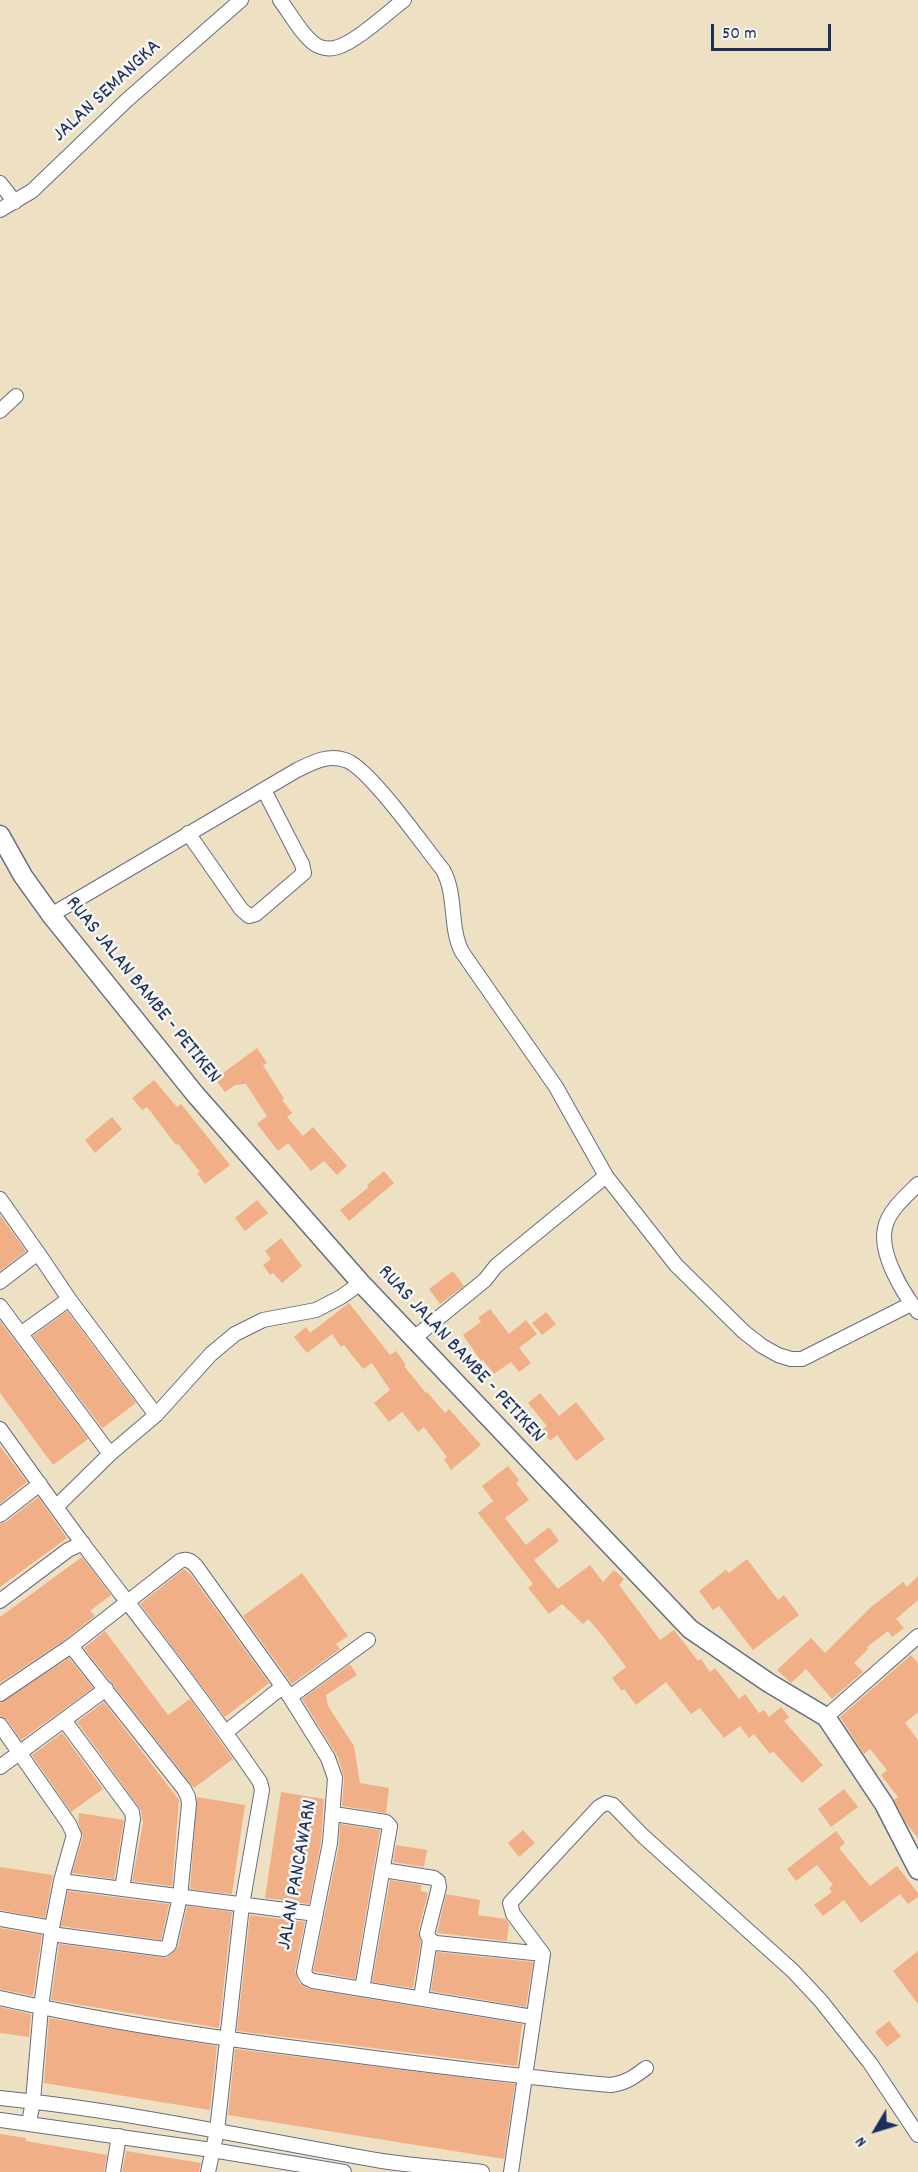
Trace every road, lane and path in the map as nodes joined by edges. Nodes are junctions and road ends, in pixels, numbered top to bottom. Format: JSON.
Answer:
{"nodes":[{"id":1,"x":241,"y":0,"type":"edge"},
{"id":2,"x":280,"y":0,"type":"edge"},
{"id":3,"x":404,"y":0,"type":"edge"},
{"id":4,"x":0,"y":183,"type":"edge"},
{"id":5,"x":15,"y":202,"type":"junction"},
{"id":6,"x":0,"y":210,"type":"edge"},
{"id":7,"x":16,"y":396,"type":"dead end"},
{"id":8,"x":0,"y":411,"type":"edge"},
{"id":9,"x":264,"y":790,"type":"junction"},
{"id":10,"x":188,"y":833,"type":"junction"},
{"id":11,"x":0,"y":835,"type":"edge"},
{"id":12,"x":51,"y":915,"type":"junction"},
{"id":13,"x":606,"y":1176,"type":"junction"},
{"id":14,"x":918,"y":1184,"type":"edge"},
{"id":15,"x":0,"y":1199,"type":"edge"},
{"id":16,"x":38,"y":1253,"type":"junction"},
{"id":17,"x":0,"y":1282,"type":"edge"},
{"id":18,"x":361,"y":1283,"type":"junction"},
{"id":19,"x":69,"y":1299,"type":"junction"},
{"id":20,"x":0,"y":1306,"type":"edge"},
{"id":21,"x":915,"y":1308,"type":"edge"},
{"id":22,"x":22,"y":1333,"type":"junction"},
{"id":23,"x":414,"y":1338,"type":"junction"},
{"id":24,"x":156,"y":1415,"type":"junction"},
{"id":25,"x":0,"y":1430,"type":"edge"},
{"id":26,"x":110,"y":1454,"type":"junction"},
{"id":27,"x":40,"y":1484,"type":"junction"},
{"id":28,"x":56,"y":1507,"type":"junction"},
{"id":29,"x":0,"y":1515,"type":"edge"},
{"id":30,"x":82,"y":1543,"type":"junction"},
{"id":31,"x":0,"y":1600,"type":"edge"},
{"id":32,"x":129,"y":1602,"type":"junction"},
{"id":33,"x":918,"y":1636,"type":"edge"},
{"id":34,"x":368,"y":1640,"type":"dead end"},
{"id":35,"x":72,"y":1646,"type":"junction"},
{"id":36,"x":106,"y":1689,"type":"junction"},
{"id":37,"x":286,"y":1692,"type":"junction"},
{"id":38,"x":0,"y":1694,"type":"edge"},
{"id":39,"x":826,"y":1717,"type":"junction"},
{"id":40,"x":64,"y":1720,"type":"junction"},
{"id":41,"x":0,"y":1725,"type":"edge"},
{"id":42,"x":226,"y":1732,"type":"junction"},
{"id":43,"x":19,"y":1752,"type":"junction"},
{"id":44,"x":0,"y":1767,"type":"edge"},
{"id":45,"x":334,"y":1814,"type":"junction"},
{"id":46,"x":383,"y":1869,"type":"junction"},
{"id":47,"x":918,"y":1870,"type":"edge"},
{"id":48,"x":61,"y":1881,"type":"junction"},
{"id":49,"x":122,"y":1889,"type":"junction"},
{"id":50,"x":180,"y":1897,"type":"junction"},
{"id":51,"x":242,"y":1905,"type":"junction"},
{"id":52,"x":316,"y":1914,"type":"junction"},
{"id":53,"x":0,"y":1918,"type":"edge"},
{"id":54,"x":52,"y":1931,"type":"junction"},
{"id":55,"x":430,"y":1940,"type":"junction"},
{"id":56,"x":543,"y":1954,"type":"junction"},
{"id":57,"x":362,"y":1989,"type":"junction"},
{"id":58,"x":0,"y":1998,"type":"edge"},
{"id":59,"x":421,"y":1998,"type":"junction"},
{"id":60,"x":41,"y":2007,"type":"junction"},
{"id":61,"x":533,"y":2017,"type":"junction"},
{"id":62,"x":226,"y":2039,"type":"junction"},
{"id":63,"x":646,"y":2067,"type":"dead end"},
{"id":64,"x":523,"y":2078,"type":"junction"},
{"id":65,"x":0,"y":2098,"type":"edge"},
{"id":66,"x":33,"y":2102,"type":"junction"},
{"id":67,"x":0,"y":2120,"type":"edge"},
{"id":68,"x":29,"y":2123,"type":"junction"},
{"id":69,"x":217,"y":2131,"type":"junction"},
{"id":70,"x":918,"y":2135,"type":"edge"},
{"id":71,"x":119,"y":2136,"type":"junction"},
{"id":72,"x":212,"y":2150,"type":"junction"},
{"id":73,"x":382,"y":2167,"type":"edge"},
{"id":74,"x":113,"y":2172,"type":"edge"},
{"id":75,"x":208,"y":2172,"type":"edge"},
{"id":76,"x":344,"y":2172,"type":"edge"},
{"id":77,"x":482,"y":2172,"type":"edge"},
{"id":78,"x":511,"y":2172,"type":"edge"}],
"edges":[{"from":1,"to":5,"type":"street","name":"JALAN SEMANGKA"},
{"from":2,"to":3,"type":"street"},
{"from":4,"to":5,"type":"street"},
{"from":5,"to":6,"type":"street","name":"JALAN SEMANGKA"},
{"from":7,"to":8,"type":"street"},
{"from":9,"to":10,"type":"street"},
{"from":9,"to":10,"type":"street"},
{"from":9,"to":13,"type":"street"},
{"from":10,"to":12,"type":"street"},
{"from":11,"to":12,"type":"main road","name":"RUAS JALAN BAMBE - PETIKEN"},
{"from":12,"to":18,"type":"main road","name":"RUAS JALAN BAMBE - PETIKEN"},
{"from":13,"to":21,"type":"street"},
{"from":13,"to":23,"type":"street"},
{"from":14,"to":21,"type":"street"},
{"from":15,"to":16,"type":"street"},
{"from":16,"to":17,"type":"street"},
{"from":16,"to":19,"type":"street"},
{"from":18,"to":23,"type":"main road","name":"RUAS JALAN BAMBE - PETIKEN"},
{"from":18,"to":24,"type":"street"},
{"from":19,"to":22,"type":"street"},
{"from":19,"to":24,"type":"street"},
{"from":20,"to":22,"type":"street"},
{"from":22,"to":26,"type":"street"},
{"from":23,"to":39,"type":"main road","name":"RUAS JALAN BAMBE - PETIKEN"},
{"from":24,"to":26,"type":"street"},
{"from":25,"to":27,"type":"street"},
{"from":26,"to":28,"type":"street"},
{"from":27,"to":28,"type":"street"},
{"from":27,"to":29,"type":"street"},
{"from":28,"to":30,"type":"street"},
{"from":30,"to":31,"type":"street"},
{"from":30,"to":32,"type":"street"},
{"from":32,"to":35,"type":"street","name":"JALAN PANCAWARN"},
{"from":32,"to":37,"type":"street","name":"JALAN PANCAWARN"},
{"from":32,"to":42,"type":"street"},
{"from":33,"to":39,"type":"street"},
{"from":34,"to":37,"type":"street"},
{"from":35,"to":36,"type":"street"},
{"from":35,"to":38,"type":"street","name":"JALAN PANCAWARN"},
{"from":36,"to":40,"type":"street"},
{"from":36,"to":50,"type":"street"},
{"from":37,"to":42,"type":"street"},
{"from":37,"to":45,"type":"street","name":"JALAN PANCAWARN"},
{"from":39,"to":47,"type":"main road","name":"RUAS JALAN BAMBE - PETIKEN"},
{"from":40,"to":43,"type":"street"},
{"from":40,"to":49,"type":"street"},
{"from":41,"to":43,"type":"street"},
{"from":42,"to":51,"type":"street"},
{"from":43,"to":44,"type":"street"},
{"from":43,"to":48,"type":"street"},
{"from":45,"to":46,"type":"street"},
{"from":45,"to":52,"type":"street","name":"JALAN PANCAWARN"},
{"from":46,"to":55,"type":"street"},
{"from":46,"to":57,"type":"street"},
{"from":48,"to":49,"type":"street"},
{"from":48,"to":54,"type":"street"},
{"from":49,"to":50,"type":"street"},
{"from":50,"to":51,"type":"street"},
{"from":50,"to":54,"type":"street"},
{"from":51,"to":52,"type":"street"},
{"from":51,"to":62,"type":"street"},
{"from":52,"to":57,"type":"street","name":"JALAN PANCAWARN"},
{"from":53,"to":54,"type":"street"},
{"from":54,"to":60,"type":"street"},
{"from":55,"to":56,"type":"street"},
{"from":55,"to":59,"type":"street"},
{"from":56,"to":61,"type":"street"},
{"from":56,"to":70,"type":"street"},
{"from":57,"to":59,"type":"street","name":"JALAN PANCAWARN"},
{"from":58,"to":60,"type":"street"},
{"from":59,"to":61,"type":"street","name":"JALAN PANCAWARN"},
{"from":60,"to":62,"type":"street"},
{"from":60,"to":66,"type":"street"},
{"from":61,"to":64,"type":"street"},
{"from":62,"to":64,"type":"street"},
{"from":62,"to":69,"type":"street"},
{"from":63,"to":64,"type":"street"},
{"from":64,"to":78,"type":"street"},
{"from":65,"to":66,"type":"street"},
{"from":66,"to":68,"type":"street"},
{"from":66,"to":69,"type":"street"},
{"from":67,"to":68,"type":"street"},
{"from":68,"to":71,"type":"street"},
{"from":69,"to":72,"type":"street"},
{"from":69,"to":73,"type":"street"},
{"from":71,"to":72,"type":"street"},
{"from":71,"to":74,"type":"street"},
{"from":72,"to":75,"type":"street"},
{"from":72,"to":76,"type":"street"},
{"from":73,"to":77,"type":"street"}]}
